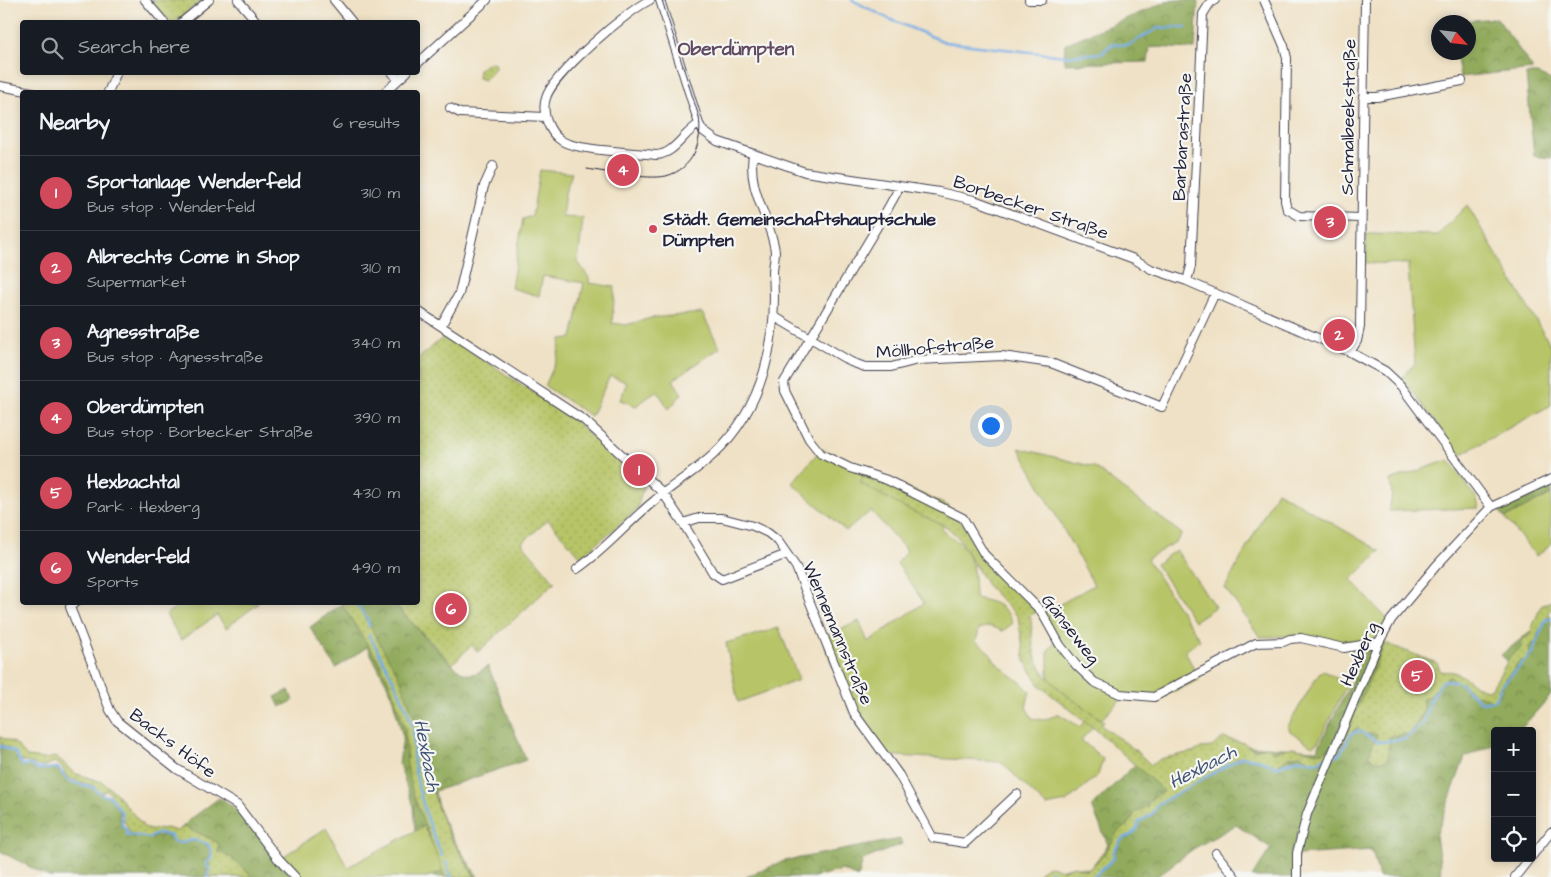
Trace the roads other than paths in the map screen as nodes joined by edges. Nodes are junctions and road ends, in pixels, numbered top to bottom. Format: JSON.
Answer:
{"nodes":[{"id":1,"x":145,"y":0,"type":"edge"},
{"id":2,"x":209,"y":0,"type":"edge"},
{"id":3,"x":238,"y":0,"type":"edge"},
{"id":4,"x":334,"y":0,"type":"edge"},
{"id":5,"x":487,"y":0,"type":"edge"},
{"id":6,"x":650,"y":0,"type":"edge"},
{"id":7,"x":660,"y":0,"type":"edge"},
{"id":8,"x":1029,"y":0,"type":"edge"},
{"id":9,"x":1042,"y":0,"type":"edge"},
{"id":10,"x":1215,"y":0,"type":"edge"},
{"id":11,"x":1264,"y":0,"type":"edge"},
{"id":12,"x":1365,"y":0,"type":"edge"},
{"id":13,"x":162,"y":20,"type":"edge"},
{"id":14,"x":184,"y":20,"type":"edge"},
{"id":15,"x":255,"y":20,"type":"edge"},
{"id":16,"x":350,"y":20,"type":"edge"},
{"id":17,"x":420,"y":61,"type":"edge"},
{"id":18,"x":116,"y":75,"type":"edge"},
{"id":19,"x":394,"y":75,"type":"edge"},
{"id":20,"x":404,"y":75,"type":"edge"},
{"id":21,"x":398,"y":80,"type":"junction"},
{"id":22,"x":1462,"y":80,"type":"dead end"},
{"id":23,"x":0,"y":86,"type":"edge"},
{"id":24,"x":21,"y":90,"type":"edge"},
{"id":25,"x":109,"y":90,"type":"edge"},
{"id":26,"x":387,"y":90,"type":"edge"},
{"id":27,"x":1363,"y":97,"type":"junction"},
{"id":28,"x":450,"y":108,"type":"dead end"},
{"id":29,"x":545,"y":117,"type":"junction"},
{"id":30,"x":699,"y":124,"type":"junction"},
{"id":31,"x":754,"y":155,"type":"junction"},
{"id":32,"x":493,"y":166,"type":"dead end"},
{"id":33,"x":898,"y":186,"type":"junction"},
{"id":34,"x":1361,"y":218,"type":"junction"},
{"id":35,"x":1187,"y":280,"type":"junction"},
{"id":36,"x":1215,"y":293,"type":"junction"},
{"id":37,"x":420,"y":312,"type":"edge"},
{"id":38,"x":775,"y":317,"type":"junction"},
{"id":39,"x":441,"y":326,"type":"junction"},
{"id":40,"x":810,"y":336,"type":"junction"},
{"id":41,"x":1350,"y":352,"type":"junction"},
{"id":42,"x":1551,"y":479,"type":"edge"},
{"id":43,"x":663,"y":493,"type":"junction"},
{"id":44,"x":1491,"y":507,"type":"junction"},
{"id":45,"x":683,"y":523,"type":"junction"},
{"id":46,"x":787,"y":554,"type":"junction"},
{"id":47,"x":577,"y":569,"type":"dead end"},
{"id":48,"x":73,"y":605,"type":"edge"},
{"id":49,"x":1379,"y":642,"type":"junction"},
{"id":50,"x":1017,"y":794,"type":"dead end"},
{"id":51,"x":1551,"y":832,"type":"edge"},
{"id":52,"x":1536,"y":851,"type":"edge"},
{"id":53,"x":1216,"y":853,"type":"dead end"},
{"id":54,"x":1527,"y":862,"type":"edge"},
{"id":55,"x":295,"y":877,"type":"edge"},
{"id":56,"x":1235,"y":877,"type":"edge"},
{"id":57,"x":1297,"y":877,"type":"edge"},
{"id":58,"x":1515,"y":877,"type":"edge"}],
"edges":[{"from":1,"to":13,"type":"street"},
{"from":2,"to":14,"type":"street"},
{"from":3,"to":15,"type":"street"},
{"from":4,"to":16,"type":"street"},
{"from":5,"to":17,"type":"street"},
{"from":6,"to":29,"type":"street"},
{"from":7,"to":30,"type":"street"},
{"from":8,"to":9,"type":"street"},
{"from":10,"to":35,"type":"street","name":"Barbarastraße"},
{"from":11,"to":34,"type":"street"},
{"from":12,"to":27,"type":"street","name":"Schmalbeekstraße"},
{"from":18,"to":25,"type":"street"},
{"from":19,"to":21,"type":"street"},
{"from":20,"to":21,"type":"street"},
{"from":21,"to":26,"type":"street"},
{"from":22,"to":27,"type":"street"},
{"from":23,"to":24,"type":"street"},
{"from":27,"to":34,"type":"street","name":"Schmalbeekstraße"},
{"from":28,"to":29,"type":"street"},
{"from":29,"to":30,"type":"street"},
{"from":30,"to":31,"type":"street","name":"Borbecker Straße"},
{"from":31,"to":33,"type":"street","name":"Borbecker Straße"},
{"from":31,"to":38,"type":"street"},
{"from":32,"to":39,"type":"street"},
{"from":33,"to":35,"type":"street","name":"Borbecker Straße"},
{"from":33,"to":40,"type":"street"},
{"from":34,"to":41,"type":"street","name":"Schmalbeekstraße"},
{"from":35,"to":36,"type":"street","name":"Borbecker Straße"},
{"from":36,"to":40,"type":"street","name":"Möllhofstraße"},
{"from":36,"to":41,"type":"street","name":"Borbecker Straße"},
{"from":37,"to":39,"type":"street","name":"Wennemannstraße"},
{"from":38,"to":40,"type":"street","name":"Möllhofstraße"},
{"from":38,"to":43,"type":"street"},
{"from":39,"to":43,"type":"street","name":"Wennemannstraße"},
{"from":40,"to":49,"type":"street","name":"Gänseweg"},
{"from":41,"to":44,"type":"street","name":"Borbecker Straße"},
{"from":42,"to":44,"type":"street","name":"Hexberg"},
{"from":43,"to":45,"type":"street","name":"Wennemannstraße"},
{"from":43,"to":47,"type":"street"},
{"from":44,"to":49,"type":"street","name":"Hexberg"},
{"from":45,"to":46,"type":"street","name":"Wennemannstraße"},
{"from":45,"to":46,"type":"street","name":"Wennemannstraße"},
{"from":46,"to":50,"type":"street","name":"Wennemannstraße"},
{"from":48,"to":55,"type":"street","name":"Backs Höfe"},
{"from":49,"to":57,"type":"street","name":"Hexberg"},
{"from":51,"to":52,"type":"street"},
{"from":53,"to":56,"type":"street"},
{"from":54,"to":58,"type":"street"}]}
